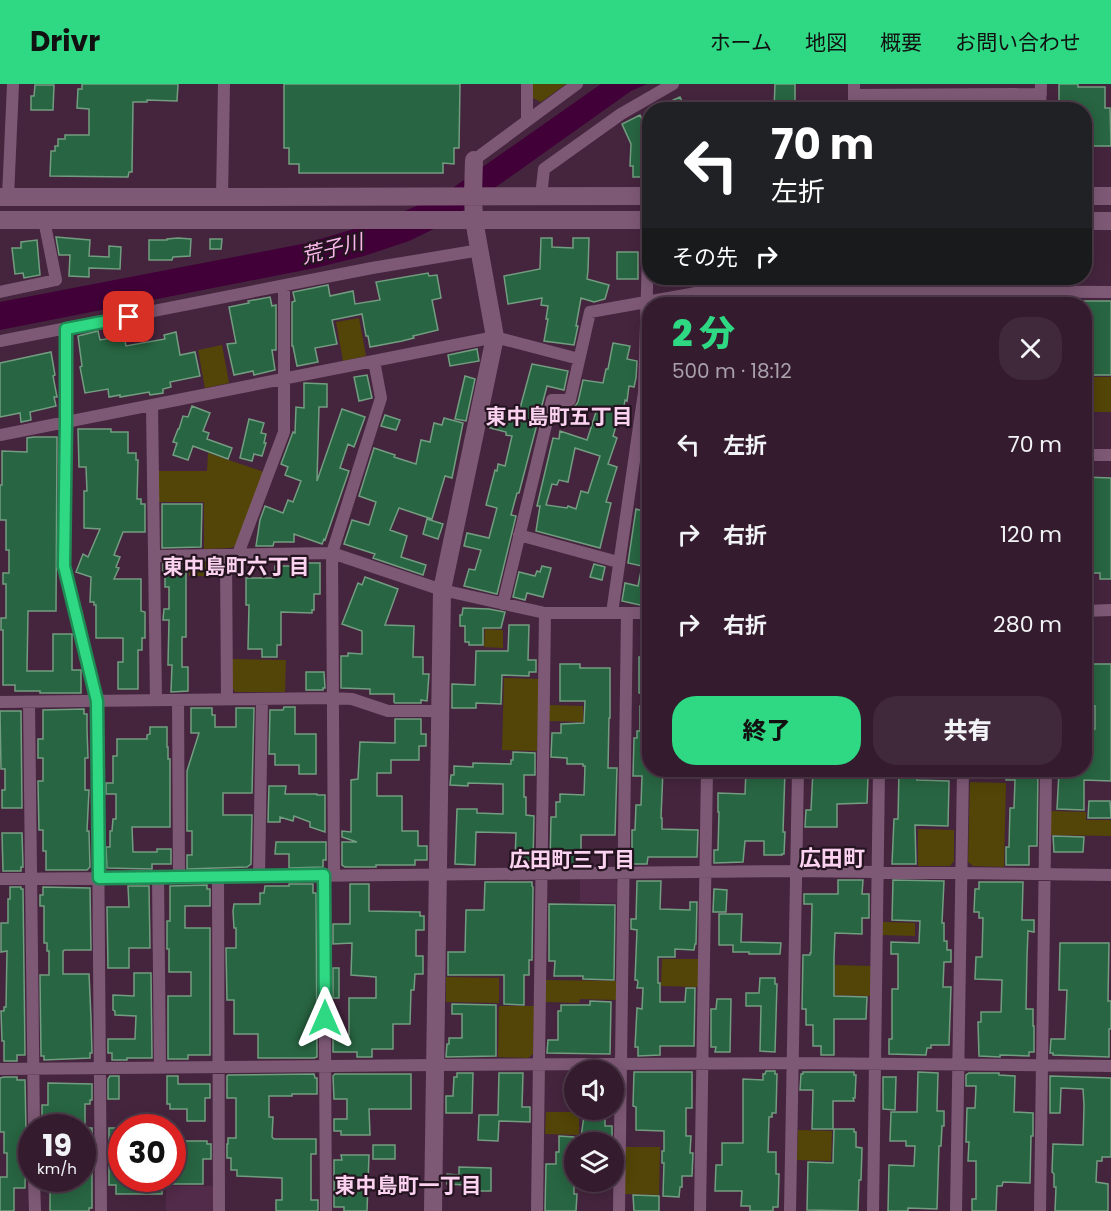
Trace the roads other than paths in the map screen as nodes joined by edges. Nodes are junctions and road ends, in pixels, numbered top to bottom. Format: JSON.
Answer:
{"nodes":[{"id":1,"x":13,"y":84,"type":"edge"},
{"id":2,"x":224,"y":84,"type":"edge"},
{"id":3,"x":527,"y":84,"type":"edge"},
{"id":4,"x":577,"y":84,"type":"edge"},
{"id":5,"x":673,"y":84,"type":"edge"},
{"id":6,"x":1041,"y":89,"type":"edge"},
{"id":7,"x":854,"y":90,"type":"edge"},
{"id":8,"x":527,"y":120,"type":"junction"},
{"id":9,"x":473,"y":163,"type":"joint"},
{"id":10,"x":4,"y":196,"type":"edge"},
{"id":11,"x":541,"y":196,"type":"junction"},
{"id":12,"x":642,"y":196,"type":"edge"},
{"id":13,"x":1092,"y":196,"type":"edge"},
{"id":14,"x":1111,"y":196,"type":"edge"},
{"id":15,"x":222,"y":197,"type":"junction"},
{"id":16,"x":478,"y":205,"type":"junction"},
{"id":17,"x":642,"y":219,"type":"edge"},
{"id":18,"x":0,"y":220,"type":"edge"},
{"id":19,"x":44,"y":220,"type":"junction"},
{"id":20,"x":1092,"y":221,"type":"edge"},
{"id":21,"x":1111,"y":221,"type":"edge"},
{"id":22,"x":480,"y":250,"type":"junction"},
{"id":23,"x":802,"y":285,"type":"edge"},
{"id":24,"x":284,"y":286,"type":"junction"},
{"id":25,"x":713,"y":290,"type":"junction"},
{"id":26,"x":802,"y":291,"type":"junction"},
{"id":27,"x":0,"y":292,"type":"edge"},
{"id":28,"x":1111,"y":292,"type":"edge"},
{"id":29,"x":674,"y":297,"type":"edge"},
{"id":30,"x":713,"y":297,"type":"edge"},
{"id":31,"x":802,"y":297,"type":"edge"},
{"id":32,"x":874,"y":297,"type":"edge"},
{"id":33,"x":1062,"y":297,"type":"edge"},
{"id":34,"x":642,"y":303,"type":"edge"},
{"id":35,"x":66,"y":329,"type":"junction"},
{"id":36,"x":495,"y":337,"type":"junction"},
{"id":37,"x":0,"y":341,"type":"edge"},
{"id":38,"x":579,"y":359,"type":"junction"},
{"id":39,"x":374,"y":361,"type":"junction"},
{"id":40,"x":284,"y":379,"type":"junction"},
{"id":41,"x":152,"y":405,"type":"junction"},
{"id":42,"x":642,"y":421,"type":"edge"},
{"id":43,"x":66,"y":422,"type":"junction"},
{"id":44,"x":0,"y":435,"type":"edge"},
{"id":45,"x":1092,"y":455,"type":"edge"},
{"id":46,"x":1111,"y":456,"type":"edge"},
{"id":47,"x":519,"y":535,"type":"junction"},
{"id":48,"x":332,"y":553,"type":"junction"},
{"id":49,"x":232,"y":555,"type":"junction"},
{"id":50,"x":155,"y":556,"type":"junction"},
{"id":51,"x":618,"y":562,"type":"junction"},
{"id":52,"x":442,"y":591,"type":"junction"},
{"id":53,"x":503,"y":604,"type":"junction"},
{"id":54,"x":1111,"y":610,"type":"edge"},
{"id":55,"x":1092,"y":611,"type":"edge"},
{"id":56,"x":545,"y":613,"type":"junction"},
{"id":57,"x":612,"y":613,"type":"junction"},
{"id":58,"x":627,"y":613,"type":"junction"},
{"id":59,"x":642,"y":613,"type":"edge"},
{"id":60,"x":332,"y":698,"type":"junction"},
{"id":61,"x":227,"y":699,"type":"junction"},
{"id":62,"x":262,"y":699,"type":"junction"},
{"id":63,"x":156,"y":700,"type":"junction"},
{"id":64,"x":178,"y":700,"type":"junction"},
{"id":65,"x":97,"y":701,"type":"junction"},
{"id":66,"x":0,"y":702,"type":"edge"},
{"id":67,"x":29,"y":702,"type":"junction"},
{"id":68,"x":440,"y":711,"type":"junction"},
{"id":69,"x":707,"y":777,"type":"edge"},
{"id":70,"x":798,"y":777,"type":"edge"},
{"id":71,"x":879,"y":777,"type":"edge"},
{"id":72,"x":963,"y":777,"type":"edge"},
{"id":73,"x":1046,"y":777,"type":"edge"},
{"id":74,"x":796,"y":871,"type":"junction"},
{"id":75,"x":705,"y":872,"type":"junction"},
{"id":76,"x":878,"y":872,"type":"junction"},
{"id":77,"x":542,"y":873,"type":"junction"},
{"id":78,"x":623,"y":873,"type":"junction"},
{"id":79,"x":961,"y":873,"type":"junction"},
{"id":80,"x":438,"y":874,"type":"junction"},
{"id":81,"x":1045,"y":874,"type":"junction"},
{"id":82,"x":329,"y":875,"type":"junction"},
{"id":83,"x":1111,"y":875,"type":"edge"},
{"id":84,"x":218,"y":876,"type":"junction"},
{"id":85,"x":259,"y":876,"type":"junction"},
{"id":86,"x":158,"y":877,"type":"junction"},
{"id":87,"x":179,"y":877,"type":"junction"},
{"id":88,"x":99,"y":878,"type":"junction"},
{"id":89,"x":0,"y":879,"type":"edge"},
{"id":90,"x":31,"y":879,"type":"junction"},
{"id":91,"x":621,"y":1060,"type":"edge"},
{"id":92,"x":793,"y":1063,"type":"junction"},
{"id":93,"x":539,"y":1064,"type":"junction"},
{"id":94,"x":564,"y":1064,"type":"edge"},
{"id":95,"x":624,"y":1064,"type":"edge"},
{"id":96,"x":702,"y":1064,"type":"junction"},
{"id":97,"x":874,"y":1064,"type":"junction"},
{"id":98,"x":435,"y":1065,"type":"junction"},
{"id":99,"x":958,"y":1065,"type":"junction"},
{"id":100,"x":325,"y":1066,"type":"junction"},
{"id":101,"x":1042,"y":1066,"type":"junction"},
{"id":102,"x":1111,"y":1066,"type":"edge"},
{"id":103,"x":160,"y":1067,"type":"junction"},
{"id":104,"x":219,"y":1067,"type":"junction"},
{"id":105,"x":100,"y":1068,"type":"junction"},
{"id":106,"x":0,"y":1069,"type":"edge"},
{"id":107,"x":33,"y":1069,"type":"junction"},
{"id":108,"x":34,"y":1114,"type":"edge"},
{"id":109,"x":620,"y":1120,"type":"edge"},
{"id":110,"x":34,"y":1192,"type":"edge"},
{"id":111,"x":35,"y":1211,"type":"edge"},
{"id":112,"x":101,"y":1211,"type":"edge"},
{"id":113,"x":219,"y":1211,"type":"edge"},
{"id":114,"x":326,"y":1211,"type":"edge"},
{"id":115,"x":433,"y":1211,"type":"edge"},
{"id":116,"x":537,"y":1211,"type":"edge"},
{"id":117,"x":619,"y":1211,"type":"edge"},
{"id":118,"x":700,"y":1211,"type":"edge"},
{"id":119,"x":790,"y":1211,"type":"edge"},
{"id":120,"x":873,"y":1211,"type":"edge"},
{"id":121,"x":956,"y":1211,"type":"edge"},
{"id":122,"x":1040,"y":1211,"type":"edge"}],
"edges":[{"from":1,"to":10,"type":"street"},
{"from":2,"to":15,"type":"street"},
{"from":3,"to":8,"type":"street"},
{"from":4,"to":8,"type":"street"},
{"from":5,"to":11,"type":"street"},
{"from":6,"to":7,"type":"street"},
{"from":8,"to":9,"type":"street"},
{"from":9,"to":16,"type":"street"},
{"from":10,"to":15,"type":"street"},
{"from":11,"to":12,"type":"street"},
{"from":11,"to":16,"type":"street"},
{"from":13,"to":14,"type":"street"},
{"from":15,"to":16,"type":"street"},
{"from":16,"to":17,"type":"street"},
{"from":16,"to":19,"type":"street"},
{"from":16,"to":22,"type":"street"},
{"from":18,"to":19,"type":"street"},
{"from":19,"to":27,"type":"street"},
{"from":20,"to":21,"type":"street"},
{"from":22,"to":24,"type":"street"},
{"from":22,"to":36,"type":"street"},
{"from":23,"to":26,"type":"street"},
{"from":24,"to":35,"type":"street"},
{"from":24,"to":40,"type":"street"},
{"from":25,"to":26,"type":"street"},
{"from":25,"to":29,"type":"street"},
{"from":25,"to":30,"type":"street"},
{"from":26,"to":31,"type":"street"},
{"from":26,"to":32,"type":"street"},
{"from":28,"to":33,"type":"street"},
{"from":34,"to":38,"type":"street"},
{"from":35,"to":37,"type":"street"},
{"from":35,"to":43,"type":"street"},
{"from":36,"to":38,"type":"street"},
{"from":36,"to":39,"type":"street"},
{"from":36,"to":52,"type":"street"},
{"from":38,"to":47,"type":"street"},
{"from":39,"to":40,"type":"street"},
{"from":39,"to":48,"type":"street"},
{"from":40,"to":41,"type":"street"},
{"from":40,"to":49,"type":"street"},
{"from":41,"to":43,"type":"street"},
{"from":41,"to":50,"type":"street"},
{"from":42,"to":51,"type":"street"},
{"from":43,"to":44,"type":"street"},
{"from":43,"to":65,"type":"street"},
{"from":45,"to":46,"type":"street"},
{"from":47,"to":51,"type":"street"},
{"from":47,"to":53,"type":"street"},
{"from":48,"to":49,"type":"street"},
{"from":48,"to":52,"type":"street"},
{"from":48,"to":60,"type":"street"},
{"from":49,"to":50,"type":"street"},
{"from":49,"to":61,"type":"street"},
{"from":50,"to":63,"type":"street"},
{"from":51,"to":57,"type":"street"},
{"from":52,"to":53,"type":"street"},
{"from":52,"to":68,"type":"street"},
{"from":53,"to":56,"type":"street"},
{"from":54,"to":55,"type":"street"},
{"from":56,"to":57,"type":"street"},
{"from":56,"to":77,"type":"street"},
{"from":57,"to":58,"type":"street"},
{"from":58,"to":59,"type":"street"},
{"from":58,"to":78,"type":"street"},
{"from":60,"to":62,"type":"street"},
{"from":60,"to":68,"type":"street"},
{"from":60,"to":82,"type":"street"},
{"from":61,"to":62,"type":"street"},
{"from":61,"to":64,"type":"street"},
{"from":62,"to":85,"type":"street"},
{"from":63,"to":64,"type":"street"},
{"from":63,"to":65,"type":"street"},
{"from":64,"to":87,"type":"street"},
{"from":65,"to":67,"type":"street"},
{"from":65,"to":88,"type":"street"},
{"from":66,"to":67,"type":"street"},
{"from":67,"to":90,"type":"street"},
{"from":68,"to":80,"type":"street"},
{"from":69,"to":75,"type":"street"},
{"from":70,"to":74,"type":"street"},
{"from":71,"to":76,"type":"street"},
{"from":72,"to":79,"type":"street"},
{"from":73,"to":81,"type":"street"},
{"from":74,"to":75,"type":"street"},
{"from":74,"to":76,"type":"street"},
{"from":74,"to":92,"type":"street"},
{"from":75,"to":78,"type":"street"},
{"from":75,"to":96,"type":"street"},
{"from":76,"to":79,"type":"street"},
{"from":76,"to":97,"type":"street"},
{"from":77,"to":78,"type":"street"},
{"from":77,"to":80,"type":"street"},
{"from":77,"to":93,"type":"street"},
{"from":78,"to":91,"type":"street"},
{"from":79,"to":81,"type":"street"},
{"from":79,"to":99,"type":"street"},
{"from":80,"to":82,"type":"street"},
{"from":80,"to":98,"type":"street"},
{"from":81,"to":83,"type":"street"},
{"from":81,"to":101,"type":"street"},
{"from":82,"to":85,"type":"street"},
{"from":82,"to":100,"type":"street"},
{"from":84,"to":85,"type":"street"},
{"from":84,"to":87,"type":"street"},
{"from":84,"to":104,"type":"street"},
{"from":86,"to":87,"type":"street"},
{"from":86,"to":88,"type":"street"},
{"from":86,"to":103,"type":"street"},
{"from":88,"to":90,"type":"street"},
{"from":88,"to":105,"type":"street"},
{"from":89,"to":90,"type":"street"},
{"from":90,"to":107,"type":"street"},
{"from":92,"to":96,"type":"street"},
{"from":92,"to":97,"type":"street"},
{"from":92,"to":119,"type":"street"},
{"from":93,"to":94,"type":"street"},
{"from":93,"to":98,"type":"street"},
{"from":93,"to":116,"type":"street"},
{"from":95,"to":96,"type":"street"},
{"from":96,"to":118,"type":"street"},
{"from":97,"to":99,"type":"street"},
{"from":97,"to":120,"type":"street"},
{"from":98,"to":100,"type":"street"},
{"from":98,"to":115,"type":"street"},
{"from":99,"to":101,"type":"street"},
{"from":99,"to":121,"type":"street"},
{"from":100,"to":104,"type":"street"},
{"from":100,"to":114,"type":"street"},
{"from":101,"to":102,"type":"street"},
{"from":101,"to":122,"type":"street"},
{"from":103,"to":104,"type":"street"},
{"from":103,"to":105,"type":"street"},
{"from":104,"to":113,"type":"street"},
{"from":105,"to":107,"type":"street"},
{"from":105,"to":112,"type":"street"},
{"from":106,"to":107,"type":"street"},
{"from":107,"to":108,"type":"street"},
{"from":109,"to":117,"type":"street"},
{"from":110,"to":111,"type":"street"}]}
